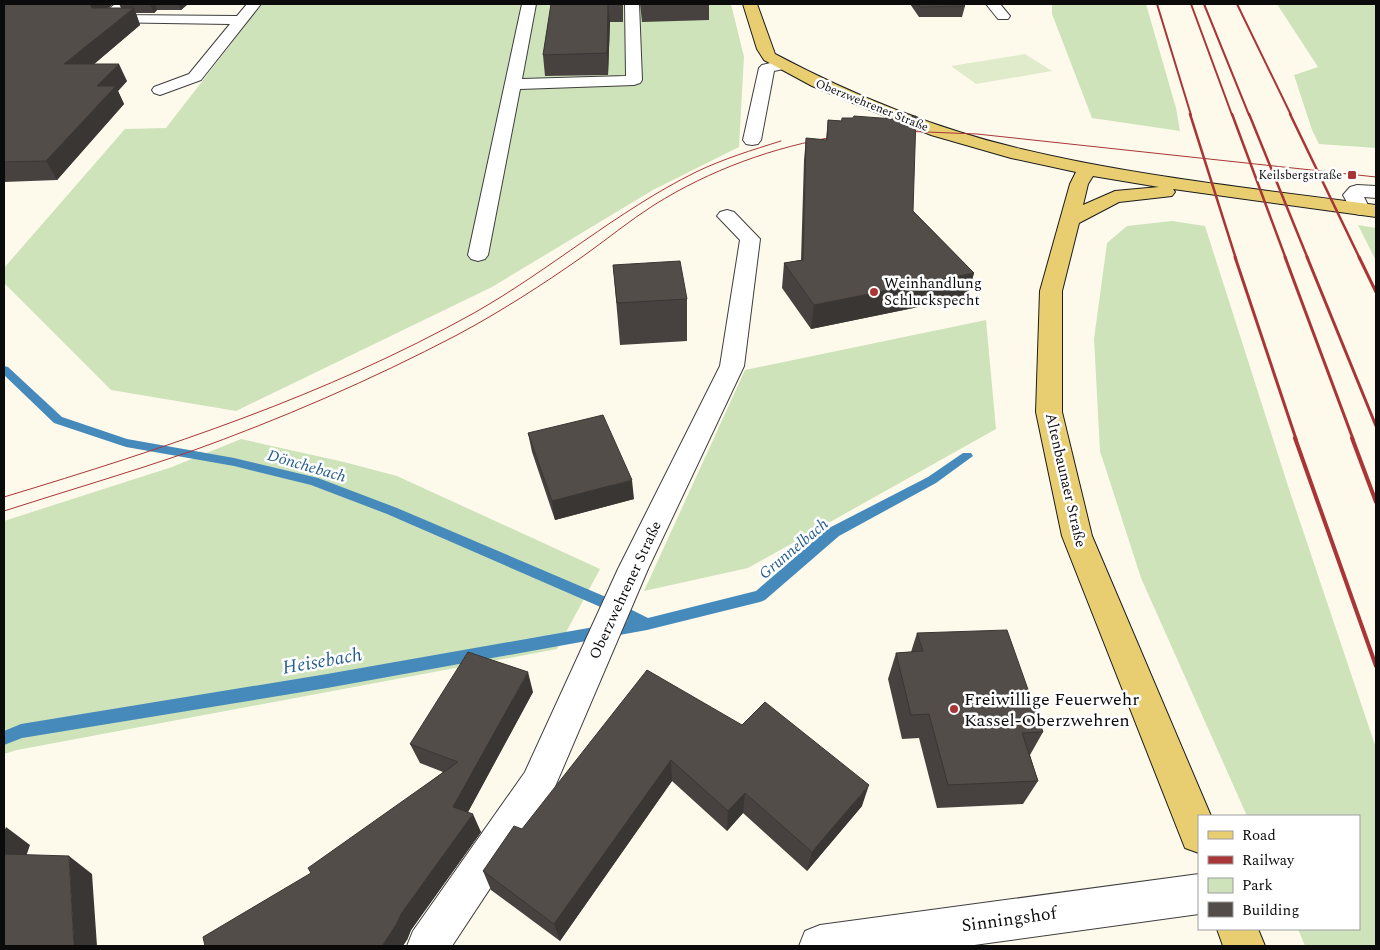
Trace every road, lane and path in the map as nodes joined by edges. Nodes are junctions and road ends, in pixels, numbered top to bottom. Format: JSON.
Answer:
{"nodes":[{"id":1,"x":122,"y":4,"type":"edge"},
{"id":2,"x":254,"y":4,"type":"edge"},
{"id":3,"x":530,"y":4,"type":"edge"},
{"id":4,"x":632,"y":4,"type":"edge"},
{"id":5,"x":750,"y":4,"type":"edge"},
{"id":6,"x":993,"y":4,"type":"edge"},
{"id":7,"x":1003,"y":16,"type":"dead end"},
{"id":8,"x":241,"y":20,"type":"junction"},
{"id":9,"x":784,"y":65,"type":"junction"},
{"id":10,"x":513,"y":84,"type":"junction"},
{"id":11,"x":160,"y":90,"type":"dead end"},
{"id":12,"x":752,"y":140,"type":"dead end"},
{"id":13,"x":1087,"y":169,"type":"junction"},
{"id":14,"x":1204,"y":188,"type":"junction"},
{"id":15,"x":1376,"y":192,"type":"edge"},
{"id":16,"x":1368,"y":210,"type":"edge"},
{"id":17,"x":727,"y":216,"type":"dead end"},
{"id":18,"x":1071,"y":219,"type":"junction"},
{"id":19,"x":478,"y":255,"type":"dead end"},
{"id":20,"x":1198,"y":832,"type":"edge"},
{"id":21,"x":1198,"y":894,"type":"edge"},
{"id":22,"x":1237,"y":930,"type":"edge"},
{"id":23,"x":428,"y":946,"type":"edge"},
{"id":24,"x":820,"y":946,"type":"edge"},
{"id":25,"x":1244,"y":946,"type":"edge"}],
"edges":[{"from":1,"to":8,"type":"street"},
{"from":2,"to":8,"type":"street"},
{"from":3,"to":10,"type":"street"},
{"from":4,"to":10,"type":"street"},
{"from":5,"to":9,"type":"main road","name":"Oberzwehrener Straße"},
{"from":6,"to":7,"type":"street"},
{"from":8,"to":11,"type":"street"},
{"from":9,"to":12,"type":"street"},
{"from":9,"to":13,"type":"main road","name":"Oberzwehrener Straße"},
{"from":10,"to":19,"type":"street"},
{"from":13,"to":14,"type":"main road"},
{"from":13,"to":18,"type":"main road","name":"Altenbaunaer Straße"},
{"from":14,"to":16,"type":"main road"},
{"from":14,"to":18,"type":"main road"},
{"from":15,"to":16,"type":"street"},
{"from":17,"to":23,"type":"street","name":"Oberzwehrener Straße"},
{"from":18,"to":20,"type":"main road","name":"Altenbaunaer Straße"},
{"from":21,"to":24,"type":"street","name":"Sinningshof"},
{"from":22,"to":25,"type":"main road"}]}
